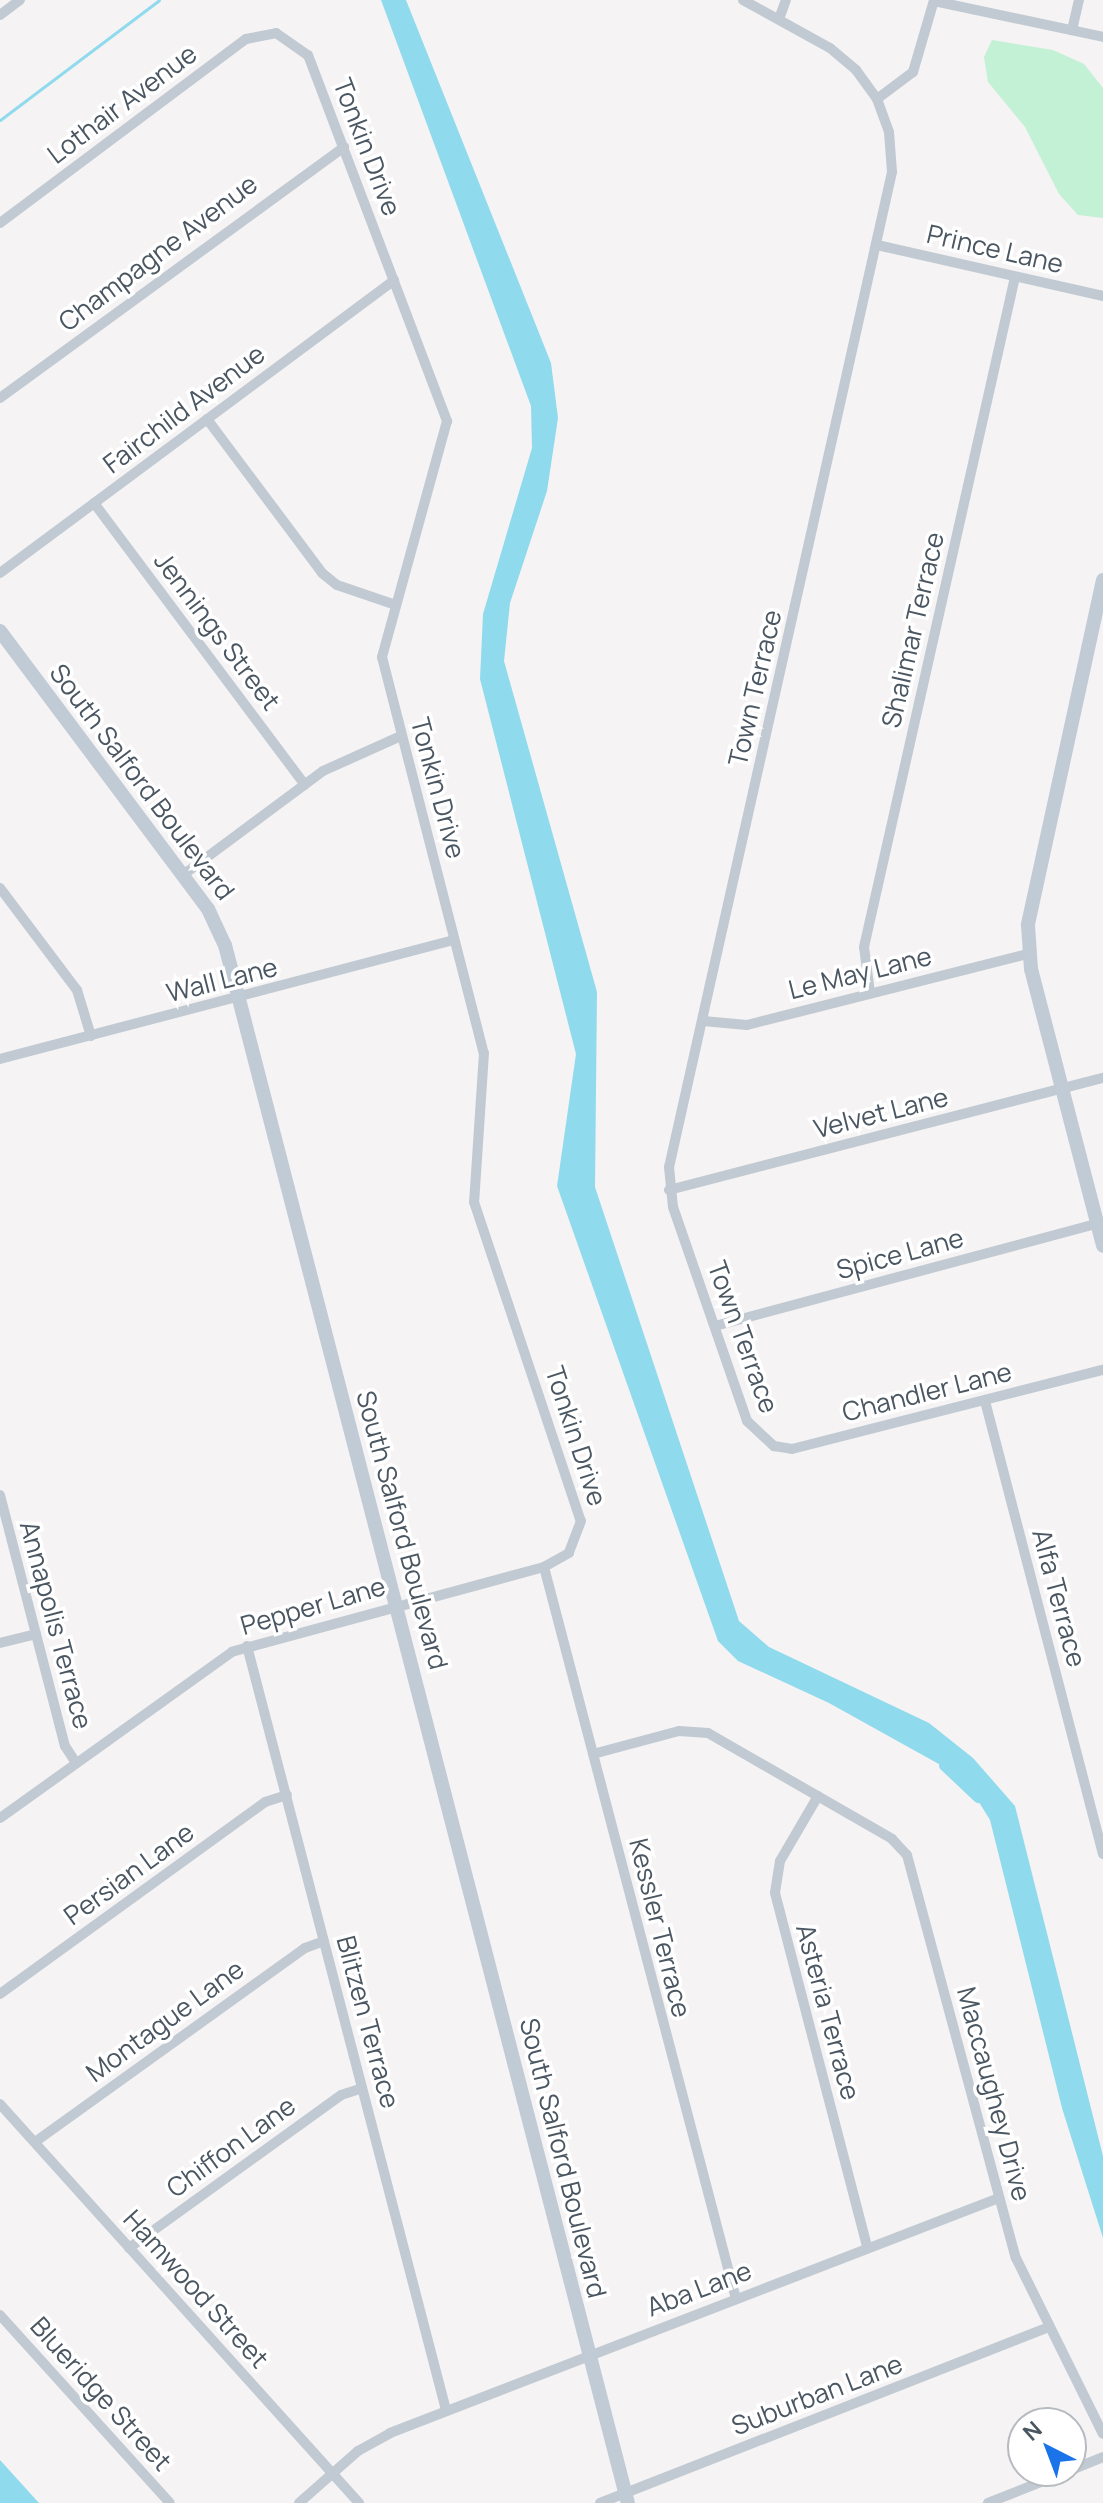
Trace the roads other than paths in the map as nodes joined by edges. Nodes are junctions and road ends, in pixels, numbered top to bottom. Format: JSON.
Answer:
{"nodes":[{"id":1,"x":20,"y":0,"type":"edge"},
{"id":2,"x":743,"y":0,"type":"edge"},
{"id":3,"x":786,"y":0,"type":"edge"},
{"id":4,"x":934,"y":0,"type":"edge"},
{"id":5,"x":1079,"y":0,"type":"edge"},
{"id":6,"x":0,"y":15,"type":"edge"},
{"id":7,"x":779,"y":19,"type":"junction"},
{"id":8,"x":1072,"y":30,"type":"junction"},
{"id":9,"x":276,"y":33,"type":"joint"},
{"id":10,"x":1103,"y":37,"type":"edge"},
{"id":11,"x":877,"y":99,"type":"junction"},
{"id":12,"x":344,"y":147,"type":"junction"},
{"id":13,"x":0,"y":223,"type":"edge"},
{"id":14,"x":877,"y":245,"type":"junction"},
{"id":15,"x":1015,"y":277,"type":"junction"},
{"id":16,"x":394,"y":280,"type":"junction"},
{"id":17,"x":1103,"y":296,"type":"edge"},
{"id":18,"x":0,"y":398,"type":"edge"},
{"id":19,"x":207,"y":419,"type":"junction"},
{"id":20,"x":94,"y":503,"type":"junction"},
{"id":21,"x":0,"y":573,"type":"edge"},
{"id":22,"x":1103,"y":580,"type":"edge"},
{"id":23,"x":393,"y":604,"type":"junction"},
{"id":24,"x":0,"y":631,"type":"edge"},
{"id":25,"x":401,"y":736,"type":"junction"},
{"id":26,"x":305,"y":785,"type":"junction"},
{"id":27,"x":183,"y":875,"type":"junction"},
{"id":28,"x":0,"y":888,"type":"edge"},
{"id":29,"x":454,"y":940,"type":"junction"},
{"id":30,"x":1028,"y":954,"type":"junction"},
{"id":31,"x":870,"y":993,"type":"junction"},
{"id":32,"x":238,"y":999,"type":"junction"},
{"id":33,"x":703,"y":1021,"type":"junction"},
{"id":34,"x":91,"y":1036,"type":"junction"},
{"id":35,"x":0,"y":1059,"type":"edge"},
{"id":36,"x":1103,"y":1078,"type":"edge"},
{"id":37,"x":1062,"y":1089,"type":"junction"},
{"id":38,"x":669,"y":1190,"type":"junction"},
{"id":39,"x":1097,"y":1224,"type":"junction"},
{"id":40,"x":1103,"y":1246,"type":"edge"},
{"id":41,"x":715,"y":1326,"type":"junction"},
{"id":42,"x":1103,"y":1370,"type":"edge"},
{"id":43,"x":985,"y":1401,"type":"junction"},
{"id":44,"x":763,"y":1440,"type":"joint"},
{"id":45,"x":0,"y":1496,"type":"edge"},
{"id":46,"x":544,"y":1567,"type":"junction"},
{"id":47,"x":397,"y":1605,"type":"junction"},
{"id":48,"x":36,"y":1634,"type":"junction"},
{"id":49,"x":0,"y":1643,"type":"edge"},
{"id":50,"x":247,"y":1646,"type":"junction"},
{"id":51,"x":593,"y":1754,"type":"junction"},
{"id":52,"x":76,"y":1763,"type":"junction"},
{"id":53,"x":287,"y":1795,"type":"junction"},
{"id":54,"x":818,"y":1796,"type":"junction"},
{"id":55,"x":0,"y":1818,"type":"edge"},
{"id":56,"x":1103,"y":1854,"type":"edge"},
{"id":57,"x":324,"y":1941,"type":"junction"},
{"id":58,"x":0,"y":1994,"type":"edge"},
{"id":59,"x":362,"y":2088,"type":"junction"},
{"id":60,"x":0,"y":2104,"type":"edge"},
{"id":61,"x":35,"y":2142,"type":"junction"},
{"id":62,"x":999,"y":2198,"type":"junction"},
{"id":63,"x":867,"y":2247,"type":"junction"},
{"id":64,"x":129,"y":2248,"type":"junction"},
{"id":65,"x":736,"y":2299,"type":"junction"},
{"id":66,"x":0,"y":2315,"type":"edge"},
{"id":67,"x":1049,"y":2327,"type":"junction"},
{"id":68,"x":589,"y":2355,"type":"junction"},
{"id":69,"x":446,"y":2410,"type":"junction"},
{"id":70,"x":1103,"y":2434,"type":"edge"},
{"id":71,"x":332,"y":2473,"type":"junction"},
{"id":72,"x":1029,"y":2487,"type":"edge"},
{"id":73,"x":627,"y":2498,"type":"edge"},
{"id":74,"x":170,"y":2503,"type":"edge"},
{"id":75,"x":299,"y":2503,"type":"edge"},
{"id":76,"x":359,"y":2503,"type":"edge"},
{"id":77,"x":600,"y":2503,"type":"edge"},
{"id":78,"x":988,"y":2503,"type":"edge"}],
"edges":[{"from":1,"to":6,"type":"street"},
{"from":2,"to":7,"type":"street","name":"Town Terrace"},
{"from":3,"to":7,"type":"street"},
{"from":4,"to":8,"type":"street"},
{"from":4,"to":11,"type":"street"},
{"from":5,"to":8,"type":"street"},
{"from":7,"to":11,"type":"street","name":"Town Terrace"},
{"from":8,"to":10,"type":"street"},
{"from":9,"to":12,"type":"street","name":"Tonkin Drive"},
{"from":9,"to":13,"type":"street","name":"Lothair Avenue"},
{"from":11,"to":14,"type":"street","name":"Town Terrace"},
{"from":12,"to":16,"type":"street","name":"Tonkin Drive"},
{"from":12,"to":18,"type":"street","name":"Champagne Avenue"},
{"from":14,"to":15,"type":"street","name":"Prince Lane"},
{"from":14,"to":33,"type":"street","name":"Town Terrace"},
{"from":15,"to":17,"type":"street","name":"Prince Lane"},
{"from":15,"to":31,"type":"street","name":"Shalimar Terrace"},
{"from":16,"to":19,"type":"street","name":"Fairchild Avenue"},
{"from":16,"to":23,"type":"street","name":"Tonkin Drive"},
{"from":19,"to":20,"type":"street","name":"Fairchild Avenue"},
{"from":19,"to":23,"type":"street"},
{"from":20,"to":21,"type":"street","name":"Fairchild Avenue"},
{"from":20,"to":26,"type":"street","name":"Jennings Street"},
{"from":22,"to":30,"type":"street"},
{"from":23,"to":25,"type":"street","name":"Tonkin Drive"},
{"from":24,"to":27,"type":"street","name":"South Salford Boulevard"},
{"from":25,"to":26,"type":"street"},
{"from":25,"to":29,"type":"street","name":"Tonkin Drive"},
{"from":26,"to":27,"type":"street"},
{"from":27,"to":32,"type":"street","name":"South Salford Boulevard"},
{"from":28,"to":34,"type":"street"},
{"from":29,"to":32,"type":"street","name":"Wall Lane"},
{"from":29,"to":46,"type":"street","name":"Tonkin Drive"},
{"from":30,"to":31,"type":"street","name":"Le May Lane"},
{"from":30,"to":37,"type":"street"},
{"from":31,"to":33,"type":"street","name":"Le May Lane"},
{"from":32,"to":34,"type":"street","name":"Wall Lane"},
{"from":32,"to":47,"type":"street","name":"South Salford Boulevard"},
{"from":33,"to":38,"type":"street","name":"Town Terrace"},
{"from":34,"to":35,"type":"street","name":"Wall Lane"},
{"from":36,"to":37,"type":"street","name":"Velvet Lane"},
{"from":37,"to":38,"type":"street","name":"Velvet Lane"},
{"from":37,"to":39,"type":"street"},
{"from":38,"to":41,"type":"street","name":"Town Terrace"},
{"from":39,"to":40,"type":"street"},
{"from":39,"to":41,"type":"street","name":"Spice Lane"},
{"from":41,"to":44,"type":"street","name":"Town Terrace"},
{"from":42,"to":43,"type":"street","name":"Chandler Lane"},
{"from":43,"to":44,"type":"street","name":"Chandler Lane"},
{"from":43,"to":56,"type":"street","name":"Alfa Terrace"},
{"from":45,"to":48,"type":"street","name":"Annapolis Terrace"},
{"from":46,"to":47,"type":"street","name":"Pepper Lane"},
{"from":46,"to":51,"type":"street","name":"Kessler Terrace"},
{"from":47,"to":50,"type":"street","name":"Pepper Lane"},
{"from":47,"to":68,"type":"street","name":"South Salford Boulevard"},
{"from":48,"to":49,"type":"street"},
{"from":48,"to":52,"type":"street","name":"Annapolis Terrace"},
{"from":50,"to":52,"type":"street","name":"Pepper Lane"},
{"from":50,"to":53,"type":"street","name":"Blitzen Terrace"},
{"from":51,"to":54,"type":"street","name":"Maccaughey Drive"},
{"from":51,"to":65,"type":"street","name":"Kessler Terrace"},
{"from":52,"to":55,"type":"street","name":"Pepper Lane"},
{"from":53,"to":57,"type":"street","name":"Blitzen Terrace"},
{"from":53,"to":58,"type":"street","name":"Persian Lane"},
{"from":54,"to":62,"type":"street","name":"Maccaughey Drive"},
{"from":54,"to":63,"type":"street","name":"Asteria Terrace"},
{"from":57,"to":59,"type":"street","name":"Blitzen Terrace"},
{"from":57,"to":61,"type":"street","name":"Montague Lane"},
{"from":59,"to":64,"type":"street","name":"Chiffon Lane"},
{"from":59,"to":69,"type":"street","name":"Blitzen Terrace"},
{"from":60,"to":61,"type":"street","name":"Hamwood Street"},
{"from":61,"to":64,"type":"street","name":"Hamwood Street"},
{"from":62,"to":63,"type":"street","name":"Aba Lane"},
{"from":62,"to":67,"type":"street","name":"Maccaughey Drive"},
{"from":63,"to":65,"type":"street","name":"Aba Lane"},
{"from":64,"to":71,"type":"street","name":"Hamwood Street"},
{"from":65,"to":68,"type":"street","name":"Aba Lane"},
{"from":66,"to":74,"type":"street","name":"Blueridge Street"},
{"from":67,"to":70,"type":"street","name":"Maccaughey Drive"},
{"from":67,"to":73,"type":"street","name":"Suburban Lane"},
{"from":68,"to":69,"type":"street","name":"Aba Lane"},
{"from":68,"to":73,"type":"street","name":"South Salford Boulevard"},
{"from":69,"to":71,"type":"street","name":"Aba Lane"},
{"from":71,"to":75,"type":"street","name":"Aba Lane"},
{"from":71,"to":76,"type":"street","name":"Hamwood Street"},
{"from":72,"to":78,"type":"street"},
{"from":73,"to":77,"type":"street","name":"Suburban Lane"}]}
